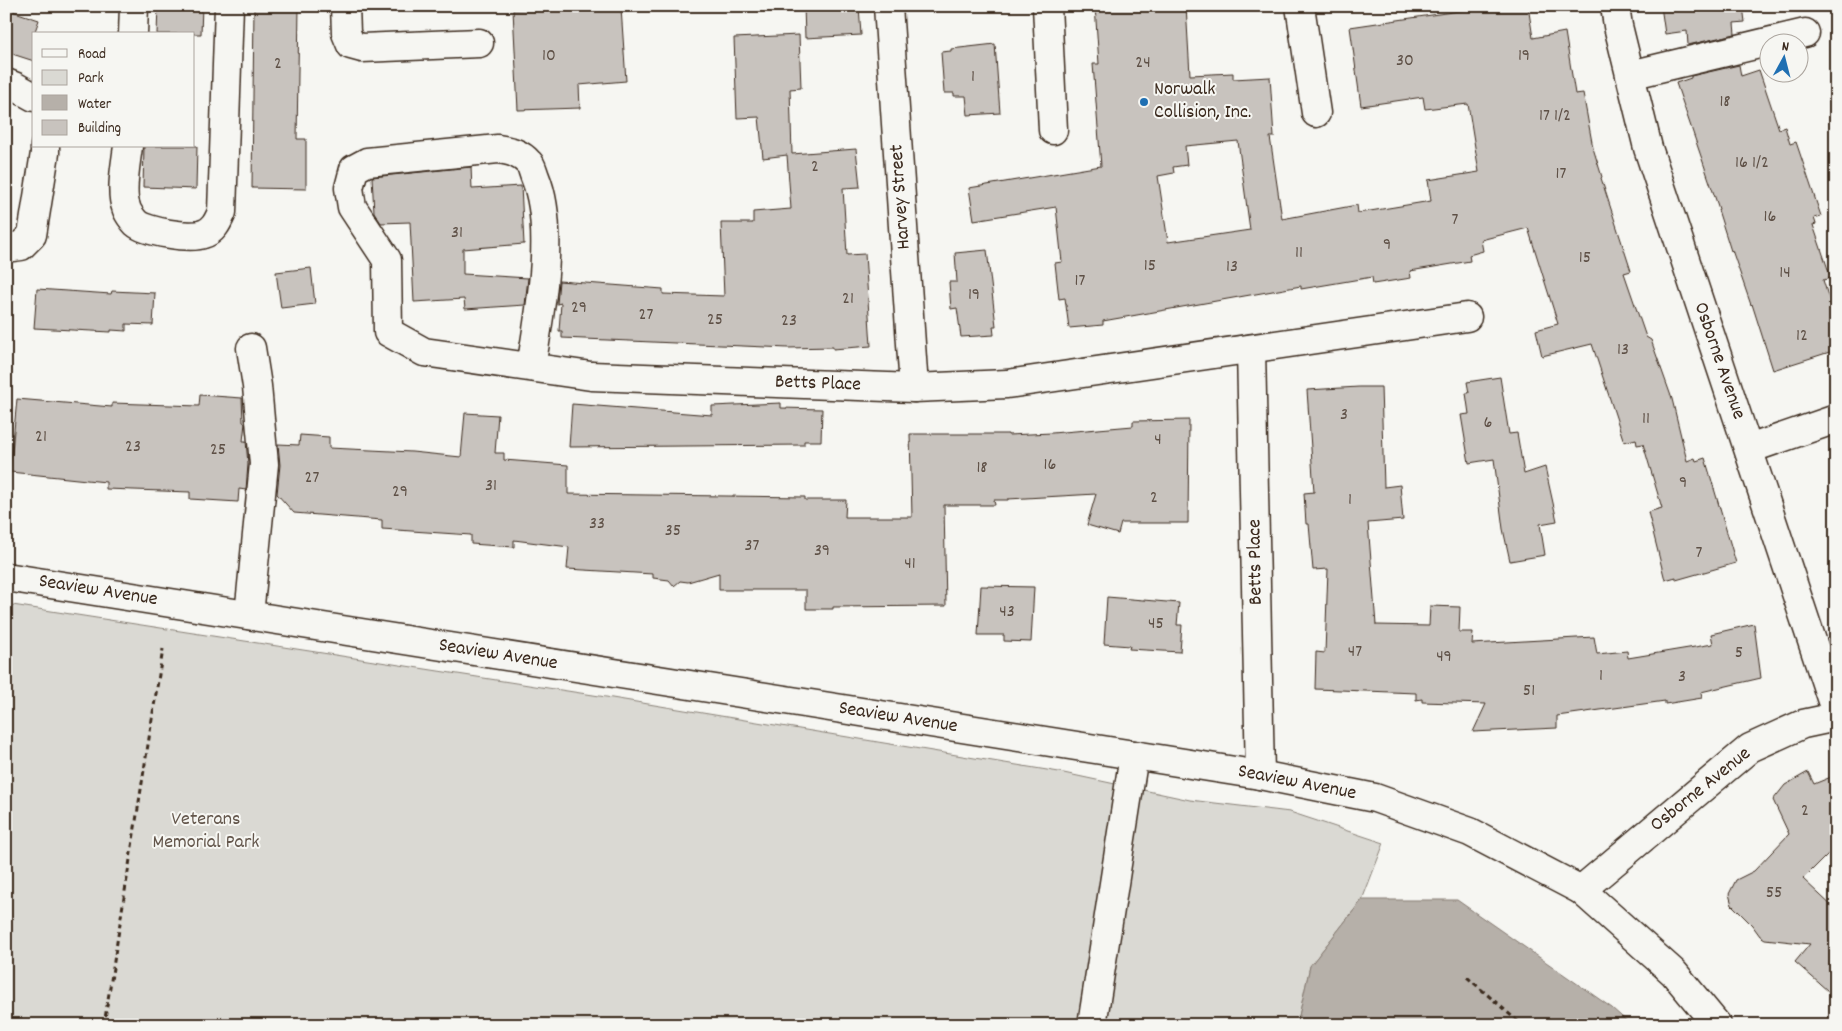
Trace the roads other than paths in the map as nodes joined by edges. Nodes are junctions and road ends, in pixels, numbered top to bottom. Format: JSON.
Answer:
{"nodes":[{"id":1,"x":134,"y":6,"type":"edge"},
{"id":2,"x":230,"y":6,"type":"edge"},
{"id":3,"x":345,"y":6,"type":"edge"},
{"id":4,"x":888,"y":6,"type":"edge"},
{"id":5,"x":1047,"y":6,"type":"edge"},
{"id":6,"x":1300,"y":6,"type":"edge"},
{"id":7,"x":1616,"y":6,"type":"edge"},
{"id":8,"x":133,"y":32,"type":"edge"},
{"id":9,"x":479,"y":43,"type":"dead end"},
{"id":10,"x":1760,"y":44,"type":"edge"},
{"id":11,"x":1630,"y":75,"type":"junction"},
{"id":12,"x":6,"y":83,"type":"edge"},
{"id":13,"x":32,"y":96,"type":"edge"},
{"id":14,"x":1316,"y":113,"type":"dead end"},
{"id":15,"x":1053,"y":130,"type":"dead end"},
{"id":16,"x":45,"y":148,"type":"edge"},
{"id":17,"x":128,"y":148,"type":"edge"},
{"id":18,"x":6,"y":248,"type":"edge"},
{"id":19,"x":1467,"y":317,"type":"dead end"},
{"id":20,"x":251,"y":348,"type":"dead end"},
{"id":21,"x":1251,"y":349,"type":"junction"},
{"id":22,"x":531,"y":367,"type":"junction"},
{"id":23,"x":914,"y":388,"type":"junction"},
{"id":24,"x":1836,"y":418,"type":"edge"},
{"id":25,"x":1749,"y":449,"type":"junction"},
{"id":26,"x":6,"y":577,"type":"edge"},
{"id":27,"x":250,"y":615,"type":"junction"},
{"id":28,"x":1836,"y":713,"type":"edge"},
{"id":29,"x":1836,"y":717,"type":"edge"},
{"id":30,"x":1134,"y":756,"type":"junction"},
{"id":31,"x":1260,"y":775,"type":"junction"},
{"id":32,"x":1581,"y":890,"type":"junction"},
{"id":33,"x":1092,"y":1025,"type":"edge"},
{"id":34,"x":1717,"y":1025,"type":"edge"}],
"edges":[{"from":1,"to":8,"type":"street"},
{"from":2,"to":17,"type":"street"},
{"from":3,"to":9,"type":"street"},
{"from":4,"to":23,"type":"street","name":"Harvey Street"},
{"from":5,"to":15,"type":"street"},
{"from":6,"to":14,"type":"street"},
{"from":7,"to":11,"type":"street","name":"Osborne Avenue"},
{"from":10,"to":11,"type":"street"},
{"from":11,"to":25,"type":"street","name":"Osborne Avenue"},
{"from":12,"to":13,"type":"street"},
{"from":16,"to":18,"type":"street"},
{"from":19,"to":21,"type":"street","name":"Betts Place"},
{"from":20,"to":27,"type":"street"},
{"from":21,"to":23,"type":"street","name":"Betts Place"},
{"from":21,"to":31,"type":"street","name":"Betts Place"},
{"from":22,"to":22,"type":"street","name":"Betts Place"},
{"from":22,"to":23,"type":"street","name":"Betts Place"},
{"from":24,"to":25,"type":"street"},
{"from":25,"to":28,"type":"street","name":"Osborne Avenue"},
{"from":26,"to":27,"type":"street","name":"Seaview Avenue"},
{"from":27,"to":30,"type":"street","name":"Seaview Avenue"},
{"from":29,"to":32,"type":"street","name":"Osborne Avenue"},
{"from":30,"to":31,"type":"street","name":"Seaview Avenue"},
{"from":30,"to":33,"type":"street"},
{"from":31,"to":32,"type":"street","name":"Seaview Avenue"},
{"from":32,"to":34,"type":"street","name":"Seaview Avenue"}]}
